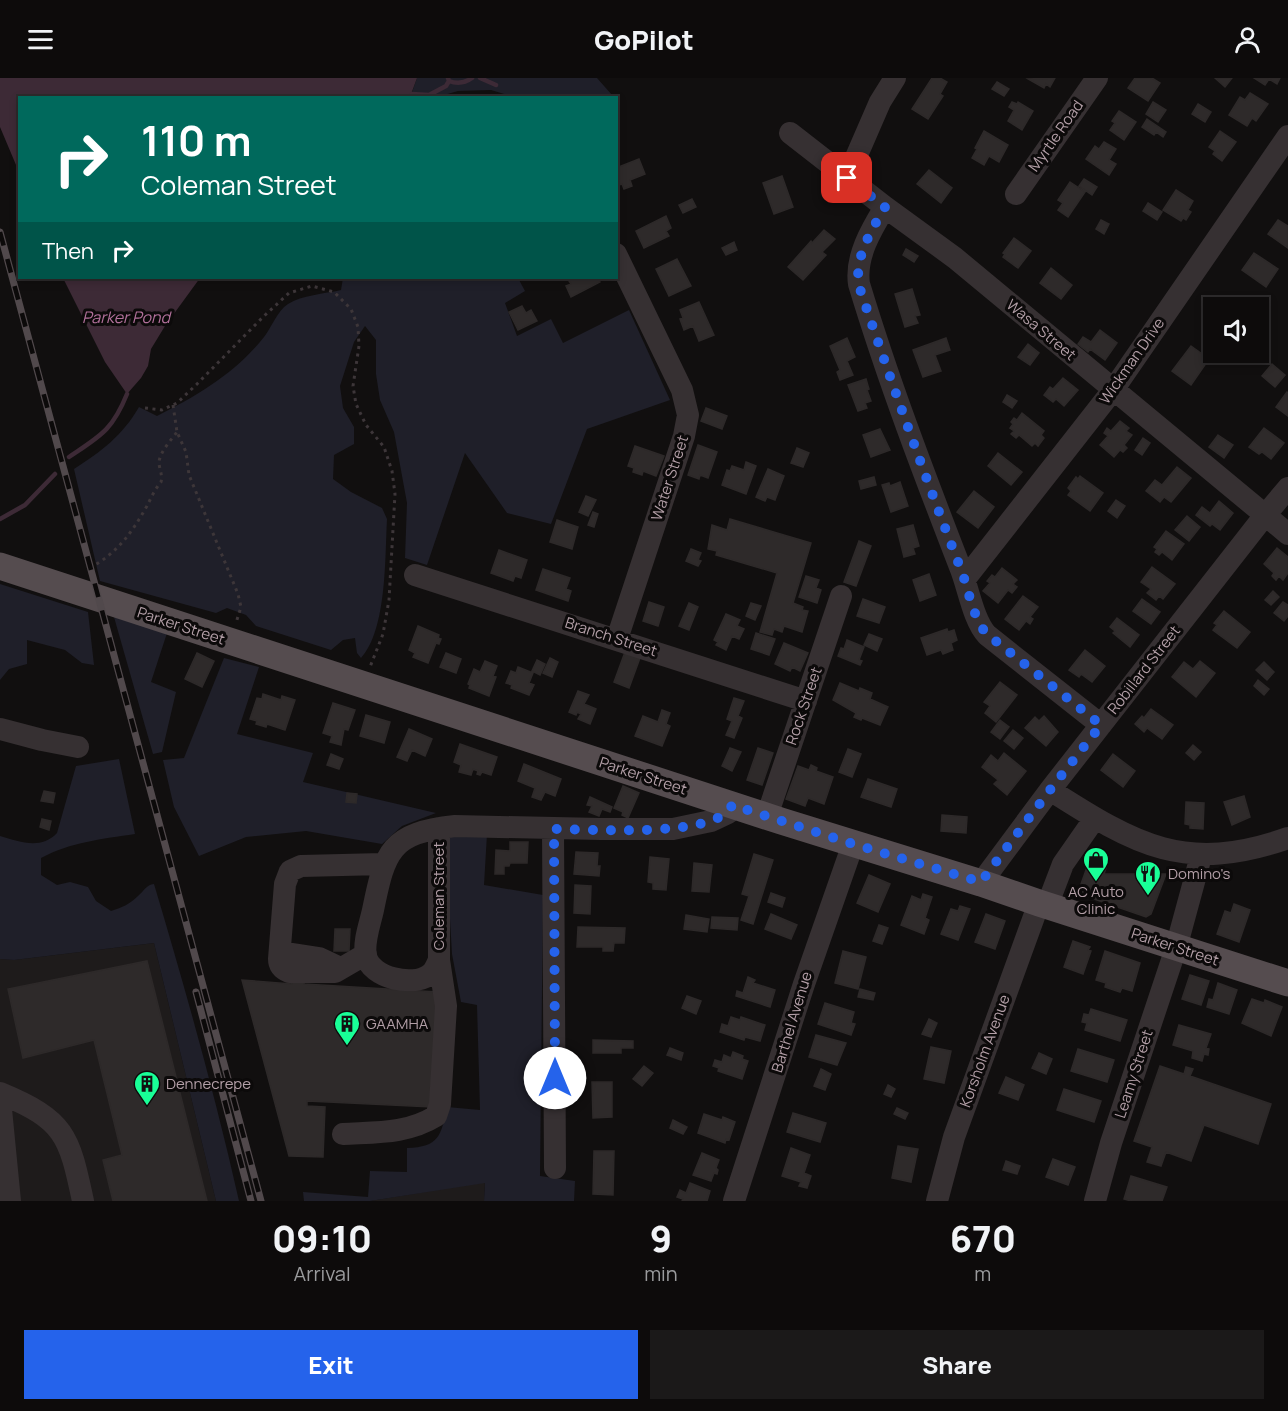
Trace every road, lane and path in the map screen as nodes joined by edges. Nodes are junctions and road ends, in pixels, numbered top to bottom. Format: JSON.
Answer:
{"nodes":[{"id":1,"x":895,"y":78,"type":"edge"},
{"id":2,"x":1096,"y":78,"type":"edge"},
{"id":3,"x":790,"y":133,"type":"dead end"},
{"id":4,"x":1288,"y":136,"type":"edge"},
{"id":5,"x":847,"y":178,"type":"junction"},
{"id":6,"x":1016,"y":194,"type":"dead end"},
{"id":7,"x":885,"y":207,"type":"junction"},
{"id":8,"x":618,"y":258,"type":"edge"},
{"id":9,"x":1113,"y":390,"type":"junction"},
{"id":10,"x":173,"y":405,"type":"junction"},
{"id":11,"x":145,"y":408,"type":"dead end"},
{"id":12,"x":177,"y":432,"type":"junction"},
{"id":13,"x":1288,"y":488,"type":"edge"},
{"id":14,"x":1266,"y":516,"type":"junction"},
{"id":15,"x":1288,"y":534,"type":"edge"},
{"id":16,"x":0,"y":566,"type":"edge"},
{"id":17,"x":90,"y":568,"type":"dead end"},
{"id":18,"x":416,"y":575,"type":"dead end"},
{"id":19,"x":965,"y":579,"type":"junction"},
{"id":20,"x":841,"y":596,"type":"dead end"},
{"id":21,"x":617,"y":639,"type":"junction"},
{"id":22,"x":231,"y":642,"type":"junction"},
{"id":23,"x":363,"y":685,"type":"junction"},
{"id":24,"x":806,"y":701,"type":"junction"},
{"id":25,"x":1101,"y":725,"type":"junction"},
{"id":26,"x":0,"y":729,"type":"edge"},
{"id":27,"x":78,"y":747,"type":"dead end"},
{"id":28,"x":1050,"y":790,"type":"junction"},
{"id":29,"x":732,"y":805,"type":"junction"},
{"id":30,"x":767,"y":816,"type":"junction"},
{"id":31,"x":1095,"y":818,"type":"junction"},
{"id":32,"x":439,"y":828,"type":"junction"},
{"id":33,"x":554,"y":829,"type":"junction"},
{"id":34,"x":1288,"y":838,"type":"edge"},
{"id":35,"x":853,"y":844,"type":"junction"},
{"id":36,"x":1201,"y":856,"type":"junction"},
{"id":37,"x":383,"y":864,"type":"junction"},
{"id":38,"x":981,"y":882,"type":"junction"},
{"id":39,"x":1043,"y":904,"type":"junction"},
{"id":40,"x":1176,"y":948,"type":"junction"},
{"id":41,"x":366,"y":954,"type":"junction"},
{"id":42,"x":439,"y":960,"type":"junction"},
{"id":43,"x":1288,"y":983,"type":"edge"},
{"id":44,"x":0,"y":1093,"type":"edge"},
{"id":45,"x":0,"y":1099,"type":"edge"},
{"id":46,"x":344,"y":1134,"type":"dead end"},
{"id":47,"x":555,"y":1168,"type":"dead end"},
{"id":48,"x":10,"y":1201,"type":"edge"},
{"id":49,"x":82,"y":1201,"type":"edge"},
{"id":50,"x":734,"y":1201,"type":"edge"},
{"id":51,"x":937,"y":1201,"type":"edge"},
{"id":52,"x":1095,"y":1201,"type":"edge"}],
"edges":[{"from":1,"to":5,"type":"street"},
{"from":2,"to":6,"type":"street","name":"Myrtle Road"},
{"from":3,"to":5,"type":"street","name":"Wasa Street"},
{"from":4,"to":9,"type":"street","name":"Wickman Drive"},
{"from":5,"to":7,"type":"street","name":"Wasa Street"},
{"from":7,"to":9,"type":"street","name":"Wasa Street"},
{"from":7,"to":19,"type":"street"},
{"from":8,"to":21,"type":"street","name":"Water Street"},
{"from":9,"to":14,"type":"street","name":"Wasa Street"},
{"from":9,"to":19,"type":"street","name":"Wickman Drive"},
{"from":10,"to":11,"type":"path"},
{"from":10,"to":12,"type":"path"},
{"from":10,"to":23,"type":"path"},
{"from":12,"to":17,"type":"path"},
{"from":12,"to":22,"type":"path"},
{"from":13,"to":14,"type":"street","name":"Robillard Street"},
{"from":14,"to":15,"type":"street","name":"Wasa Street"},
{"from":14,"to":25,"type":"street","name":"Robillard Street"},
{"from":16,"to":22,"type":"main road","name":"Parker Street"},
{"from":18,"to":21,"type":"street","name":"Branch Street"},
{"from":19,"to":25,"type":"street"},
{"from":20,"to":24,"type":"street","name":"Rock Street"},
{"from":21,"to":24,"type":"street","name":"Branch Street"},
{"from":22,"to":23,"type":"main road","name":"Parker Street"},
{"from":23,"to":29,"type":"main road","name":"Parker Street"},
{"from":24,"to":30,"type":"street","name":"Rock Street"},
{"from":25,"to":28,"type":"street","name":"Robillard Street"},
{"from":26,"to":27,"type":"street"},
{"from":28,"to":31,"type":"street"},
{"from":28,"to":38,"type":"street","name":"Robillard Street"},
{"from":29,"to":30,"type":"main road","name":"Parker Street"},
{"from":29,"to":33,"type":"street","name":"Coleman Street"},
{"from":30,"to":35,"type":"main road","name":"Parker Street"},
{"from":31,"to":36,"type":"street"},
{"from":31,"to":39,"type":"street","name":"Korsholm Avenue"},
{"from":32,"to":33,"type":"street","name":"Coleman Street"},
{"from":32,"to":37,"type":"street","name":"Coleman Street"},
{"from":32,"to":42,"type":"street","name":"Coleman Street"},
{"from":33,"to":47,"type":"street"},
{"from":34,"to":36,"type":"street"},
{"from":35,"to":38,"type":"main road","name":"Parker Street"},
{"from":35,"to":50,"type":"street","name":"Barthel Avenue"},
{"from":36,"to":40,"type":"street","name":"Leamy Street"},
{"from":37,"to":41,"type":"street","name":"Coleman Street"},
{"from":37,"to":41,"type":"street"},
{"from":38,"to":39,"type":"main road","name":"Parker Street"},
{"from":39,"to":40,"type":"main road","name":"Parker Street"},
{"from":39,"to":51,"type":"street","name":"Korsholm Avenue"},
{"from":40,"to":43,"type":"main road","name":"Parker Street"},
{"from":40,"to":52,"type":"street","name":"Leamy Street"},
{"from":41,"to":42,"type":"street","name":"Coleman Street"},
{"from":42,"to":46,"type":"street"},
{"from":44,"to":49,"type":"street"},
{"from":45,"to":48,"type":"street"}]}
